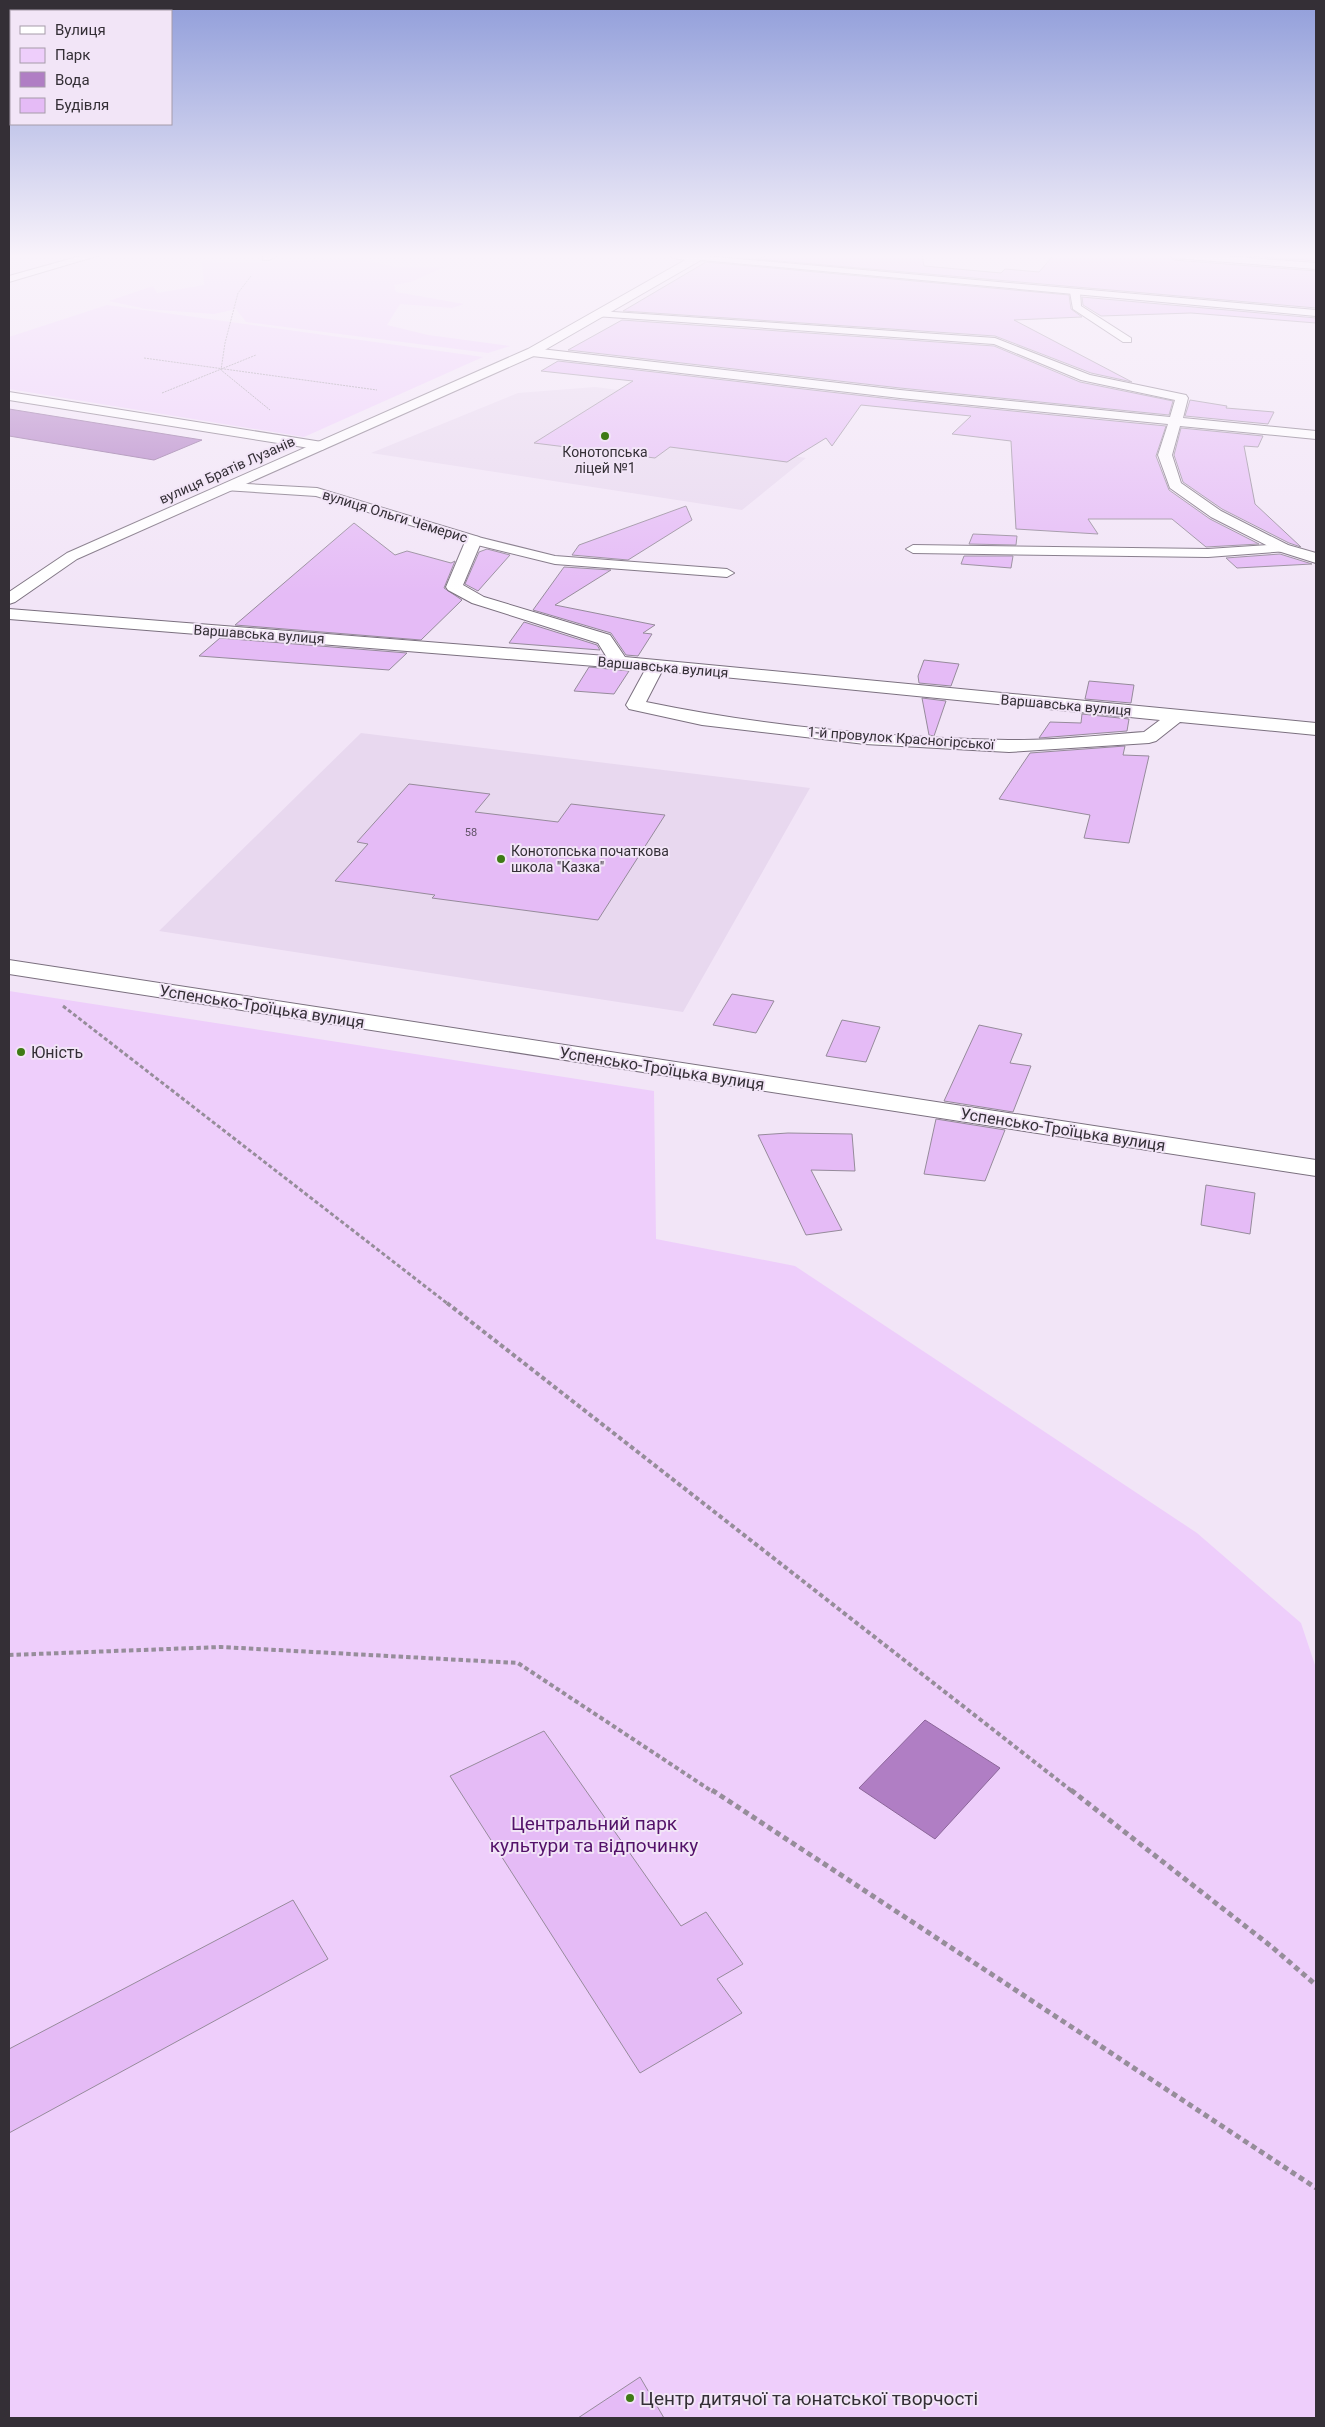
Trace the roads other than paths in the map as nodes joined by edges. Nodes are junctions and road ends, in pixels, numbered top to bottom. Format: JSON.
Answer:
{"nodes":[{"id":1,"x":496,"y":368,"type":"edge"},
{"id":2,"x":674,"y":368,"type":"edge"},
{"id":3,"x":1062,"y":368,"type":"edge"},
{"id":4,"x":9,"y":396,"type":"edge"},
{"id":5,"x":1176,"y":420,"type":"junction"},
{"id":6,"x":1316,"y":435,"type":"edge"},
{"id":7,"x":322,"y":446,"type":"junction"},
{"id":8,"x":230,"y":487,"type":"junction"},
{"id":9,"x":474,"y":540,"type":"junction"},
{"id":10,"x":1283,"y":548,"type":"junction"},
{"id":11,"x":913,"y":549,"type":"dead end"},
{"id":12,"x":1316,"y":558,"type":"edge"},
{"id":13,"x":727,"y":573,"type":"dead end"},
{"id":14,"x":9,"y":599,"type":"edge"},
{"id":15,"x":9,"y":614,"type":"edge"},
{"id":16,"x":619,"y":662,"type":"junction"},
{"id":17,"x":656,"y":666,"type":"junction"},
{"id":18,"x":1176,"y":716,"type":"junction"},
{"id":19,"x":1316,"y":729,"type":"edge"},
{"id":20,"x":9,"y":967,"type":"edge"},
{"id":21,"x":1316,"y":1168,"type":"edge"}],
"edges":[{"from":1,"to":7,"type":"street","name":"вулиця Братів Лузанів"},
{"from":2,"to":5,"type":"street"},
{"from":3,"to":5,"type":"street"},
{"from":4,"to":7,"type":"street"},
{"from":5,"to":6,"type":"street"},
{"from":5,"to":10,"type":"street"},
{"from":7,"to":8,"type":"street","name":"вулиця Братів Лузанів"},
{"from":8,"to":9,"type":"street","name":"вулиця Ольги Чемерис"},
{"from":8,"to":14,"type":"street","name":"вулиця Братів Лузанів"},
{"from":9,"to":13,"type":"lane"},
{"from":9,"to":16,"type":"street","name":"вулиця Ольги Чемерис"},
{"from":10,"to":11,"type":"lane"},
{"from":10,"to":12,"type":"street"},
{"from":15,"to":16,"type":"street","name":"Варшавська вулиця"},
{"from":16,"to":17,"type":"street","name":"Варшавська вулиця"},
{"from":17,"to":18,"type":"street","name":"Варшавська вулиця"},
{"from":17,"to":18,"type":"street","name":"1-й провулок Красногірської"},
{"from":18,"to":19,"type":"street","name":"Варшавська вулиця"},
{"from":20,"to":21,"type":"street","name":"Успенсько-Троїцька вулиця"}]}
